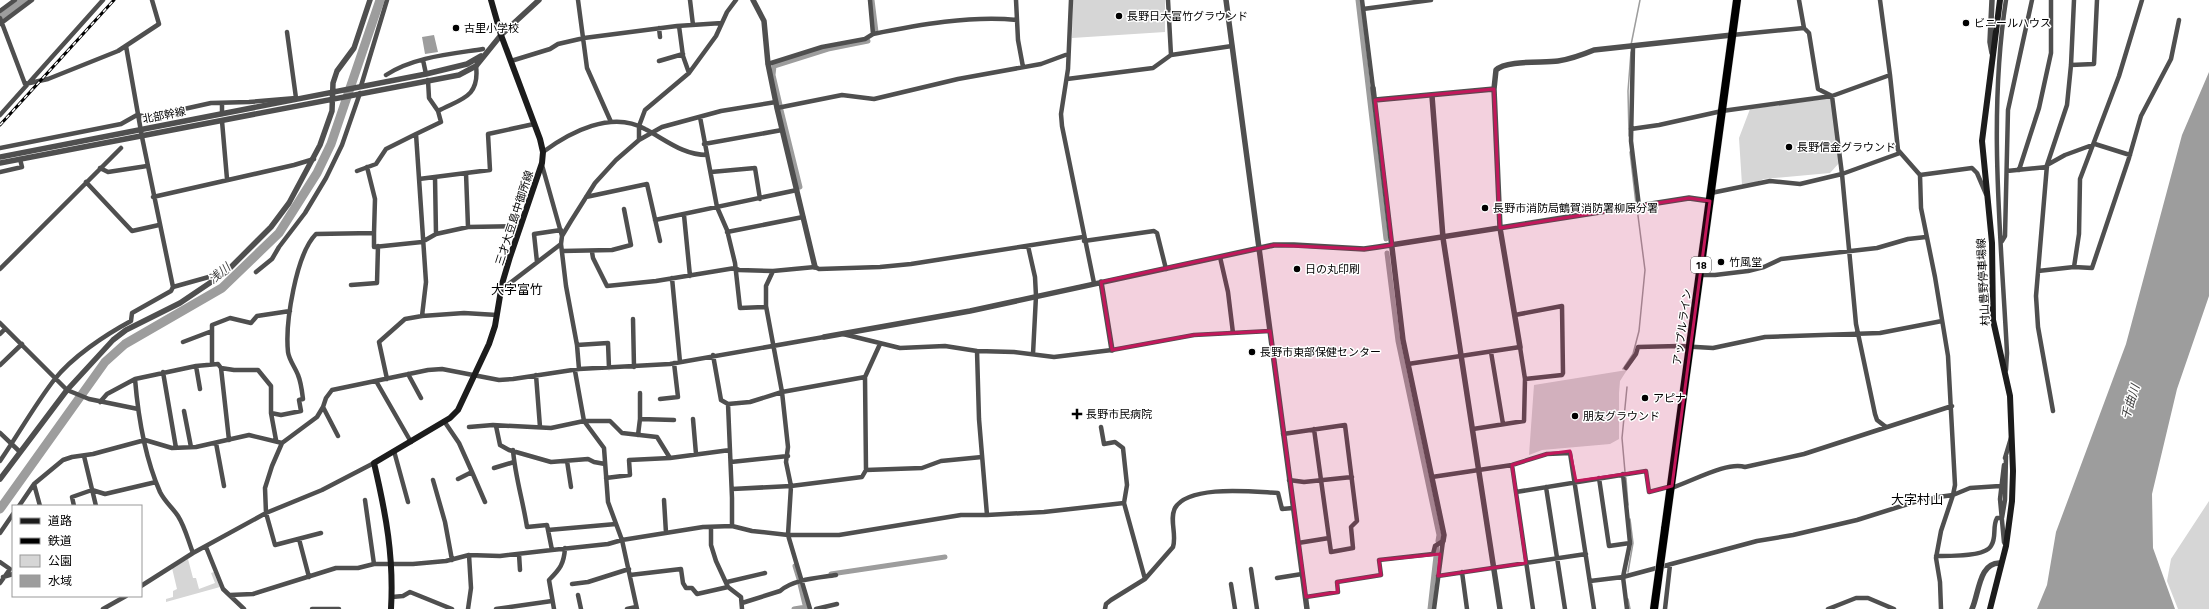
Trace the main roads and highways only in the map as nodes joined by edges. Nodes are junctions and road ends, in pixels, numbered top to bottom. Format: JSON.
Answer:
{"nodes":[{"id":1,"x":491,"y":0,"type":"edge"},
{"id":2,"x":1737,"y":0,"type":"edge"},
{"id":3,"x":2000,"y":0,"type":"edge"},
{"id":4,"x":391,"y":609,"type":"edge"},
{"id":5,"x":1654,"y":609,"type":"edge"},
{"id":6,"x":1990,"y":609,"type":"edge"}],
"edges":[{"from":1,"to":4,"type":"main road","name":"三才大豆島中御所線"},
{"from":2,"to":5,"type":"highway","name":"アップルライン","number":"18","bridge":true},
{"from":3,"to":6,"type":"main road","name":"村山豊野停車場線"}]}
